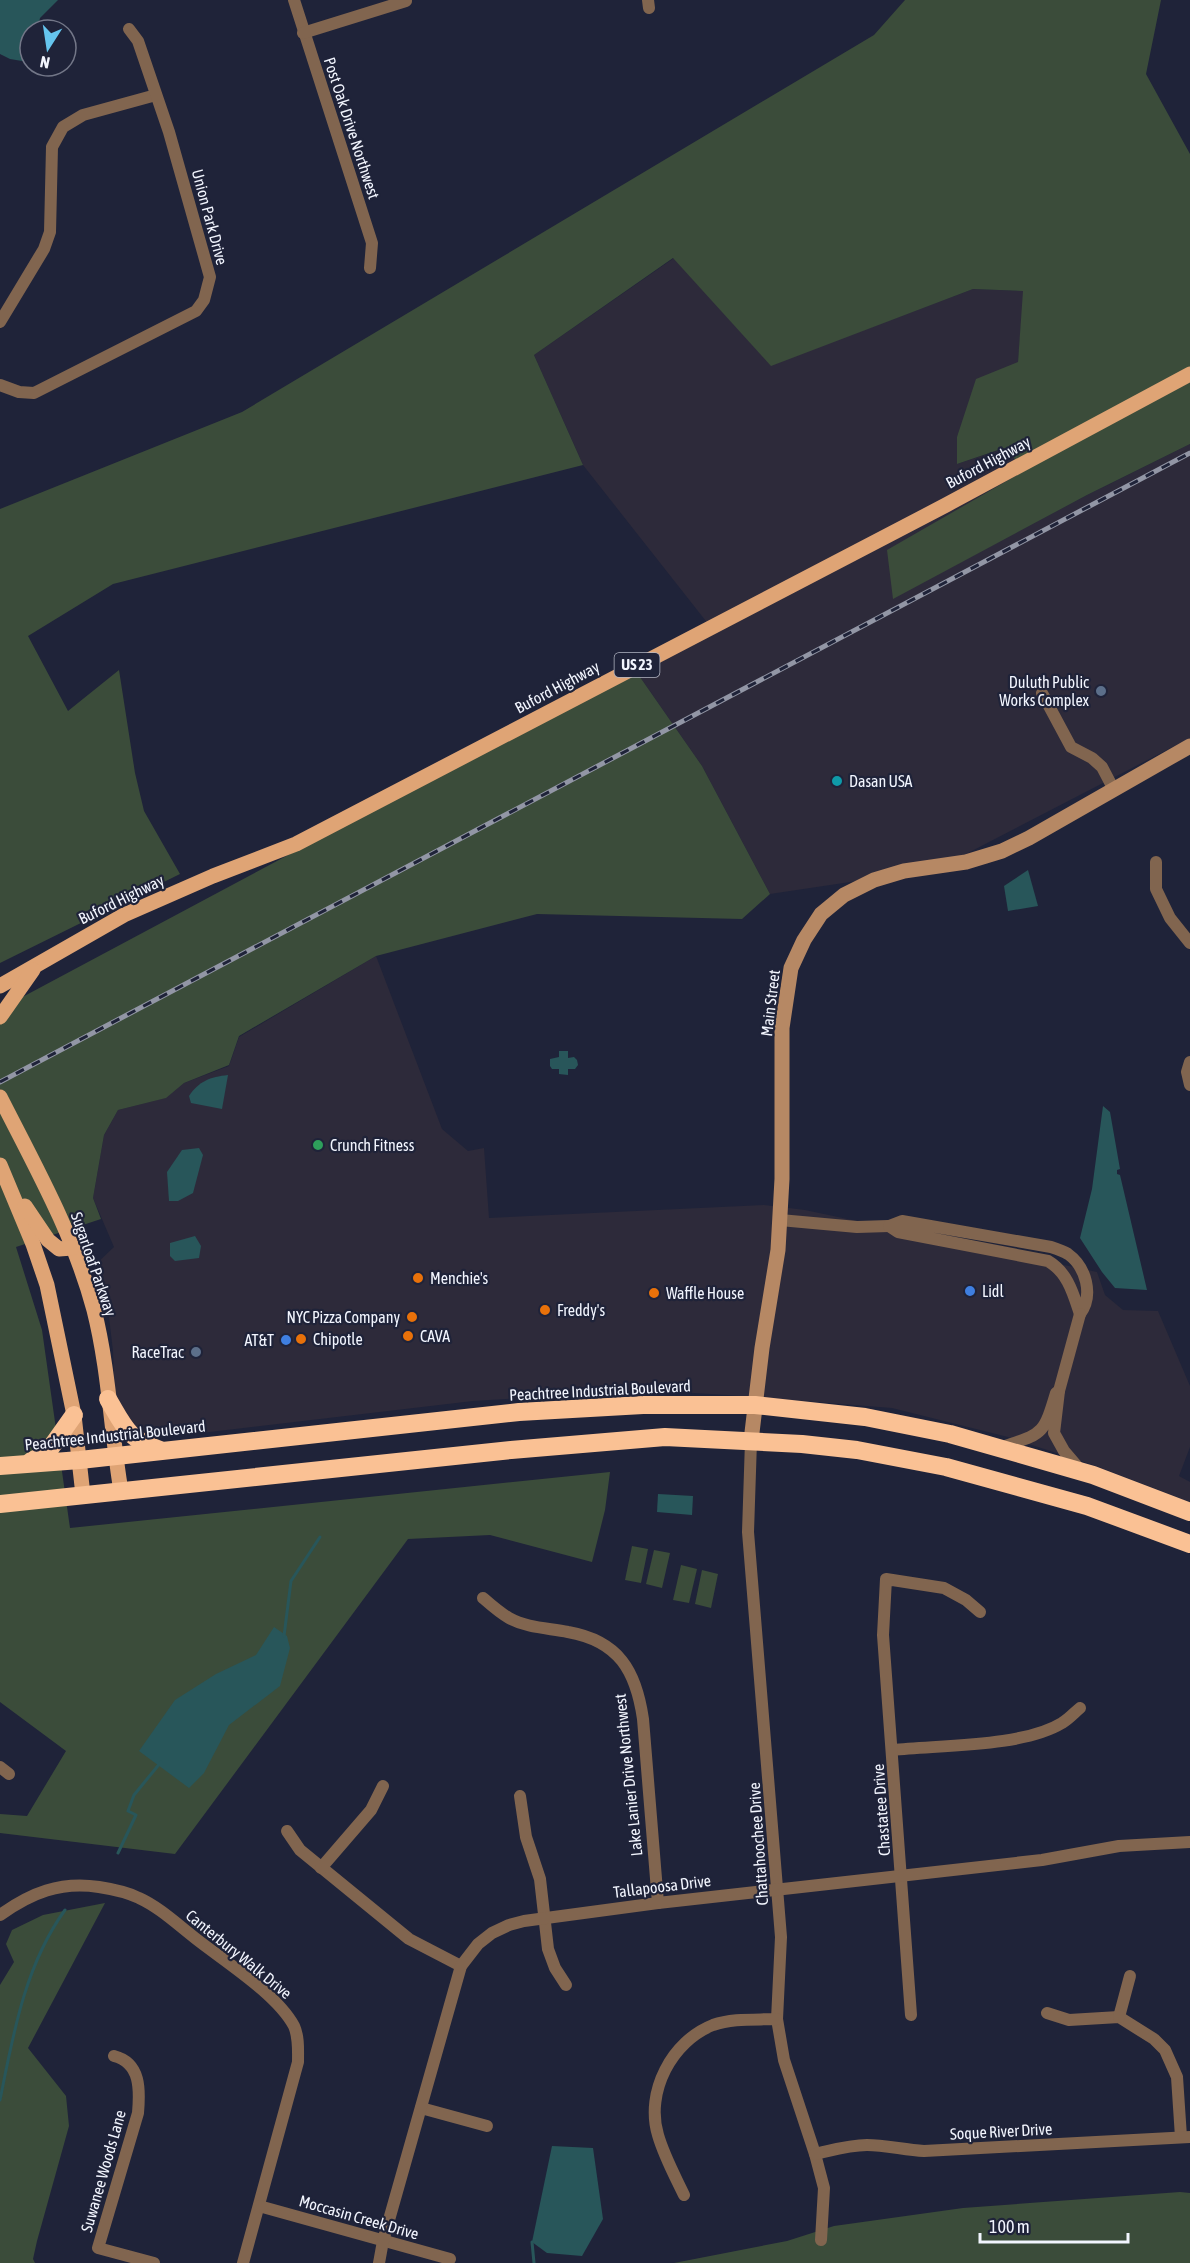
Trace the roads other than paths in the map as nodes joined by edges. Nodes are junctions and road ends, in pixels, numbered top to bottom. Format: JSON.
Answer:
{"nodes":[{"id":1,"x":294,"y":0,"type":"edge"},
{"id":2,"x":406,"y":1,"type":"edge"},
{"id":3,"x":129,"y":29,"type":"dead end"},
{"id":4,"x":303,"y":33,"type":"junction"},
{"id":5,"x":156,"y":95,"type":"junction"},
{"id":6,"x":370,"y":268,"type":"dead end"},
{"id":7,"x":0,"y":322,"type":"edge"},
{"id":8,"x":1190,"y":374,"type":"edge"},
{"id":9,"x":0,"y":385,"type":"edge"},
{"id":10,"x":1042,"y":693,"type":"dead end"},
{"id":11,"x":1190,"y":746,"type":"edge"},
{"id":12,"x":1113,"y":788,"type":"junction"},
{"id":13,"x":1156,"y":862,"type":"dead end"},
{"id":14,"x":1190,"y":943,"type":"edge"},
{"id":15,"x":36,"y":965,"type":"junction"},
{"id":16,"x":0,"y":974,"type":"edge"},
{"id":17,"x":0,"y":986,"type":"edge"},
{"id":18,"x":0,"y":1017,"type":"edge"},
{"id":19,"x":1190,"y":1062,"type":"edge"},
{"id":20,"x":1190,"y":1085,"type":"edge"},
{"id":21,"x":0,"y":1097,"type":"edge"},
{"id":22,"x":2,"y":1169,"type":"edge"},
{"id":23,"x":780,"y":1220,"type":"junction"},
{"id":24,"x":889,"y":1226,"type":"junction"},
{"id":25,"x":72,"y":1248,"type":"junction"},
{"id":26,"x":1080,"y":1314,"type":"junction"},
{"id":27,"x":1059,"y":1391,"type":"junction"},
{"id":28,"x":108,"y":1399,"type":"junction"},
{"id":29,"x":755,"y":1405,"type":"junction"},
{"id":30,"x":74,"y":1415,"type":"junction"},
{"id":31,"x":751,"y":1441,"type":"junction"},
{"id":32,"x":1000,"y":1448,"type":"junction"},
{"id":33,"x":162,"y":1450,"type":"junction"},
{"id":34,"x":115,"y":1455,"type":"junction"},
{"id":35,"x":80,"y":1460,"type":"junction"},
{"id":36,"x":26,"y":1464,"type":"junction"},
{"id":37,"x":0,"y":1466,"type":"edge"},
{"id":38,"x":1082,"y":1472,"type":"junction"},
{"id":39,"x":121,"y":1491,"type":"junction"},
{"id":40,"x":83,"y":1495,"type":"junction"},
{"id":41,"x":0,"y":1504,"type":"edge"},
{"id":42,"x":1190,"y":1512,"type":"edge"},
{"id":43,"x":1190,"y":1544,"type":"edge"},
{"id":44,"x":483,"y":1598,"type":"dead end"},
{"id":45,"x":980,"y":1612,"type":"dead end"},
{"id":46,"x":1080,"y":1708,"type":"dead end"},
{"id":47,"x":893,"y":1750,"type":"junction"},
{"id":48,"x":382,"y":1786,"type":"dead end"},
{"id":49,"x":520,"y":1796,"type":"dead end"},
{"id":50,"x":287,"y":1831,"type":"dead end"},
{"id":51,"x":1190,"y":1842,"type":"edge"},
{"id":52,"x":321,"y":1868,"type":"junction"},
{"id":53,"x":902,"y":1876,"type":"junction"},
{"id":54,"x":778,"y":1891,"type":"junction"},
{"id":55,"x":658,"y":1903,"type":"junction"},
{"id":56,"x":0,"y":1915,"type":"edge"},
{"id":57,"x":545,"y":1918,"type":"junction"},
{"id":58,"x":461,"y":1966,"type":"junction"},
{"id":59,"x":1130,"y":1976,"type":"dead end"},
{"id":60,"x":566,"y":1985,"type":"dead end"},
{"id":61,"x":1047,"y":2013,"type":"dead end"},
{"id":62,"x":911,"y":2015,"type":"dead end"},
{"id":63,"x":1119,"y":2017,"type":"junction"},
{"id":64,"x":777,"y":2019,"type":"junction"},
{"id":65,"x":114,"y":2056,"type":"dead end"},
{"id":66,"x":421,"y":2108,"type":"junction"},
{"id":67,"x":487,"y":2126,"type":"dead end"},
{"id":68,"x":1185,"y":2137,"type":"edge"},
{"id":69,"x":816,"y":2154,"type":"junction"},
{"id":70,"x":684,"y":2195,"type":"dead end"},
{"id":71,"x":259,"y":2206,"type":"junction"},
{"id":72,"x":821,"y":2240,"type":"dead end"},
{"id":73,"x":383,"y":2241,"type":"junction"},
{"id":74,"x":450,"y":2259,"type":"dead end"},
{"id":75,"x":154,"y":2263,"type":"edge"},
{"id":76,"x":243,"y":2263,"type":"edge"},
{"id":77,"x":379,"y":2263,"type":"edge"}],
"edges":[{"from":1,"to":4,"type":"street","name":"Post Oak Drive Northwest"},
{"from":2,"to":4,"type":"street"},
{"from":3,"to":5,"type":"street","name":"Union Park Drive"},
{"from":4,"to":6,"type":"street","name":"Post Oak Drive Northwest"},
{"from":5,"to":7,"type":"street"},
{"from":5,"to":9,"type":"street","name":"Union Park Drive"},
{"from":8,"to":15,"type":"main road","name":"Buford Highway","number":"US 23"},
{"from":10,"to":12,"type":"street"},
{"from":11,"to":12,"type":"street","name":"Main Street"},
{"from":12,"to":23,"type":"street","name":"Main Street"},
{"from":13,"to":14,"type":"street"},
{"from":15,"to":16,"type":"main road"},
{"from":15,"to":17,"type":"main road","name":"Buford Highway","number":"US 23"},
{"from":15,"to":18,"type":"main road"},
{"from":19,"to":20,"type":"street"},
{"from":21,"to":25,"type":"main road","name":"Sugarloaf Parkway"},
{"from":22,"to":25,"type":"main road"},
{"from":22,"to":30,"type":"main road"},
{"from":23,"to":24,"type":"street"},
{"from":23,"to":29,"type":"street","name":"Main Street"},
{"from":24,"to":26,"type":"street"},
{"from":24,"to":26,"type":"street"},
{"from":25,"to":28,"type":"main road","name":"Sugarloaf Parkway"},
{"from":26,"to":27,"type":"street"},
{"from":27,"to":32,"type":"street"},
{"from":27,"to":38,"type":"street"},
{"from":28,"to":33,"type":"highway"},
{"from":28,"to":34,"type":"main road","name":"Sugarloaf Parkway"},
{"from":29,"to":31,"type":"street","name":"Main Street"},
{"from":29,"to":32,"type":"highway","name":"Peachtree Industrial Boulevard"},
{"from":29,"to":33,"type":"highway","name":"Peachtree Industrial Boulevard"},
{"from":30,"to":35,"type":"main road"},
{"from":30,"to":36,"type":"highway"},
{"from":31,"to":39,"type":"highway"},
{"from":31,"to":43,"type":"highway"},
{"from":31,"to":54,"type":"street","name":"Chattahoochee Drive"},
{"from":32,"to":38,"type":"highway","name":"Peachtree Industrial Boulevard"},
{"from":33,"to":34,"type":"highway","name":"Peachtree Industrial Boulevard"},
{"from":34,"to":35,"type":"highway","name":"Peachtree Industrial Boulevard"},
{"from":34,"to":39,"type":"main road","name":"Sugarloaf Parkway"},
{"from":35,"to":36,"type":"highway","name":"Peachtree Industrial Boulevard"},
{"from":35,"to":40,"type":"main road"},
{"from":36,"to":37,"type":"highway","name":"Peachtree Industrial Boulevard"},
{"from":38,"to":42,"type":"highway","name":"Peachtree Industrial Boulevard"},
{"from":39,"to":40,"type":"highway"},
{"from":40,"to":41,"type":"highway"},
{"from":44,"to":55,"type":"street","name":"Lake Lanier Drive Northwest"},
{"from":45,"to":47,"type":"street","name":"Chastatee Drive"},
{"from":46,"to":47,"type":"street"},
{"from":47,"to":53,"type":"street","name":"Chastatee Drive"},
{"from":48,"to":52,"type":"street"},
{"from":49,"to":57,"type":"street"},
{"from":50,"to":52,"type":"street"},
{"from":51,"to":53,"type":"street","name":"Tallapoosa Drive"},
{"from":52,"to":58,"type":"street"},
{"from":53,"to":54,"type":"street","name":"Tallapoosa Drive"},
{"from":53,"to":62,"type":"street","name":"Chastatee Drive"},
{"from":54,"to":55,"type":"street","name":"Tallapoosa Drive"},
{"from":54,"to":64,"type":"street","name":"Chattahoochee Drive"},
{"from":55,"to":57,"type":"street","name":"Tallapoosa Drive"},
{"from":56,"to":71,"type":"street","name":"Canterbury Walk Drive"},
{"from":57,"to":58,"type":"street","name":"Tallapoosa Drive"},
{"from":57,"to":60,"type":"street"},
{"from":58,"to":66,"type":"street","name":"Tallapoosa Drive"},
{"from":59,"to":63,"type":"street"},
{"from":61,"to":63,"type":"street"},
{"from":63,"to":68,"type":"street"},
{"from":64,"to":69,"type":"street","name":"Chattahoochee Drive"},
{"from":64,"to":70,"type":"street"},
{"from":65,"to":75,"type":"street","name":"Suwanee Woods Lane"},
{"from":66,"to":67,"type":"street"},
{"from":66,"to":73,"type":"street","name":"Tallapoosa Drive"},
{"from":68,"to":69,"type":"street","name":"Soque River Drive"},
{"from":69,"to":72,"type":"street","name":"Chattahoochee Drive"},
{"from":71,"to":73,"type":"street","name":"Moccasin Creek Drive"},
{"from":71,"to":76,"type":"street","name":"Canterbury Walk Drive"},
{"from":73,"to":74,"type":"street","name":"Moccasin Creek Drive"},
{"from":73,"to":77,"type":"street","name":"Tallapoosa Drive"}]}
